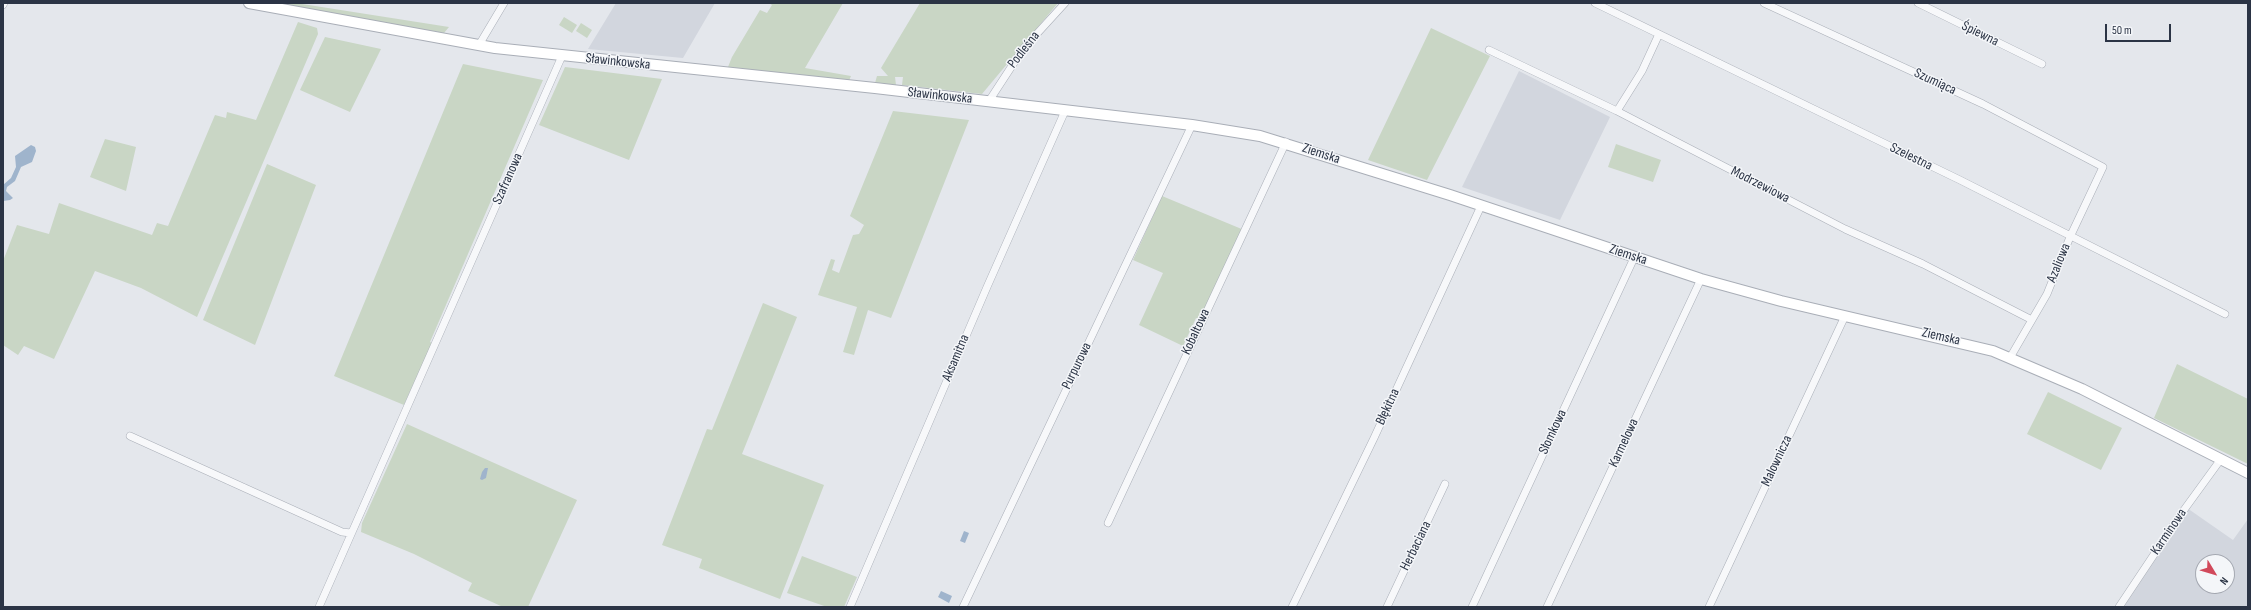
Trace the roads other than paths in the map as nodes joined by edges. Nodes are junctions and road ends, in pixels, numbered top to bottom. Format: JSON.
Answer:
{"nodes":[{"id":1,"x":249,"y":3,"type":"edge"},
{"id":2,"x":504,"y":3,"type":"edge"},
{"id":3,"x":1065,"y":3,"type":"edge"},
{"id":4,"x":1595,"y":3,"type":"edge"},
{"id":5,"x":1764,"y":3,"type":"edge"},
{"id":6,"x":1918,"y":3,"type":"edge"},
{"id":7,"x":1658,"y":34,"type":"junction"},
{"id":8,"x":479,"y":45,"type":"junction"},
{"id":9,"x":1489,"y":50,"type":"dead end"},
{"id":10,"x":562,"y":56,"type":"junction"},
{"id":11,"x":2042,"y":64,"type":"dead end"},
{"id":12,"x":989,"y":101,"type":"junction"},
{"id":13,"x":1065,"y":111,"type":"junction"},
{"id":14,"x":1617,"y":111,"type":"junction"},
{"id":15,"x":1192,"y":125,"type":"junction"},
{"id":16,"x":1286,"y":142,"type":"junction"},
{"id":17,"x":2103,"y":168,"type":"joint"},
{"id":18,"x":1481,"y":206,"type":"junction"},
{"id":19,"x":2070,"y":237,"type":"junction"},
{"id":20,"x":1634,"y":258,"type":"junction"},
{"id":21,"x":1701,"y":279,"type":"junction"},
{"id":22,"x":2225,"y":314,"type":"dead end"},
{"id":23,"x":1845,"y":316,"type":"junction"},
{"id":24,"x":2032,"y":320,"type":"junction"},
{"id":25,"x":2010,"y":356,"type":"junction"},
{"id":26,"x":130,"y":436,"type":"dead end"},
{"id":27,"x":2221,"y":459,"type":"junction"},
{"id":28,"x":2248,"y":473,"type":"edge"},
{"id":29,"x":1446,"y":484,"type":"dead end"},
{"id":30,"x":1108,"y":522,"type":"dead end"},
{"id":31,"x":351,"y":533,"type":"junction"},
{"id":32,"x":319,"y":607,"type":"edge"},
{"id":33,"x":850,"y":607,"type":"edge"},
{"id":34,"x":963,"y":607,"type":"edge"},
{"id":35,"x":1292,"y":607,"type":"edge"},
{"id":36,"x":1387,"y":607,"type":"edge"},
{"id":37,"x":1472,"y":607,"type":"edge"},
{"id":38,"x":1547,"y":607,"type":"edge"},
{"id":39,"x":1709,"y":607,"type":"edge"},
{"id":40,"x":2119,"y":607,"type":"edge"}],
"edges":[{"from":1,"to":8,"type":"street","name":"Sławinkowska"},
{"from":2,"to":8,"type":"street"},
{"from":3,"to":12,"type":"street","name":"Podleśna"},
{"from":4,"to":7,"type":"street","name":"Szelestna"},
{"from":5,"to":17,"type":"street","name":"Szumiąca"},
{"from":6,"to":11,"type":"street","name":"Śpiewna"},
{"from":7,"to":14,"type":"street"},
{"from":7,"to":19,"type":"street","name":"Szelestna"},
{"from":8,"to":10,"type":"street","name":"Sławinkowska"},
{"from":9,"to":14,"type":"street","name":"Modrzewiowa"},
{"from":10,"to":12,"type":"street","name":"Sławinkowska"},
{"from":10,"to":31,"type":"street","name":"Szafranowa"},
{"from":12,"to":13,"type":"street","name":"Ziemska"},
{"from":13,"to":15,"type":"street","name":"Ziemska"},
{"from":13,"to":33,"type":"street","name":"Aksamitna"},
{"from":14,"to":24,"type":"street","name":"Modrzewiowa"},
{"from":15,"to":16,"type":"street","name":"Ziemska"},
{"from":15,"to":34,"type":"street","name":"Purpurowa"},
{"from":16,"to":18,"type":"street","name":"Ziemska"},
{"from":16,"to":30,"type":"street","name":"Kobaltowa"},
{"from":17,"to":19,"type":"street","name":"Azaliowa"},
{"from":18,"to":20,"type":"street","name":"Ziemska"},
{"from":18,"to":35,"type":"street","name":"Błękitna"},
{"from":19,"to":22,"type":"street","name":"Szelestna"},
{"from":19,"to":24,"type":"street","name":"Azaliowa"},
{"from":20,"to":21,"type":"street","name":"Ziemska"},
{"from":20,"to":37,"type":"street","name":"Słomkowa"},
{"from":21,"to":23,"type":"street","name":"Ziemska"},
{"from":21,"to":38,"type":"street","name":"Karmelowa"},
{"from":23,"to":25,"type":"street","name":"Ziemska"},
{"from":23,"to":39,"type":"street","name":"Malownicza"},
{"from":24,"to":25,"type":"street","name":"Azaliowa"},
{"from":25,"to":27,"type":"street","name":"Ziemska"},
{"from":26,"to":31,"type":"street"},
{"from":27,"to":28,"type":"street","name":"Ziemska"},
{"from":27,"to":40,"type":"street","name":"Karminowa"},
{"from":29,"to":36,"type":"street","name":"Herbaciana"},
{"from":31,"to":32,"type":"street","name":"Szafranowa"}]}
